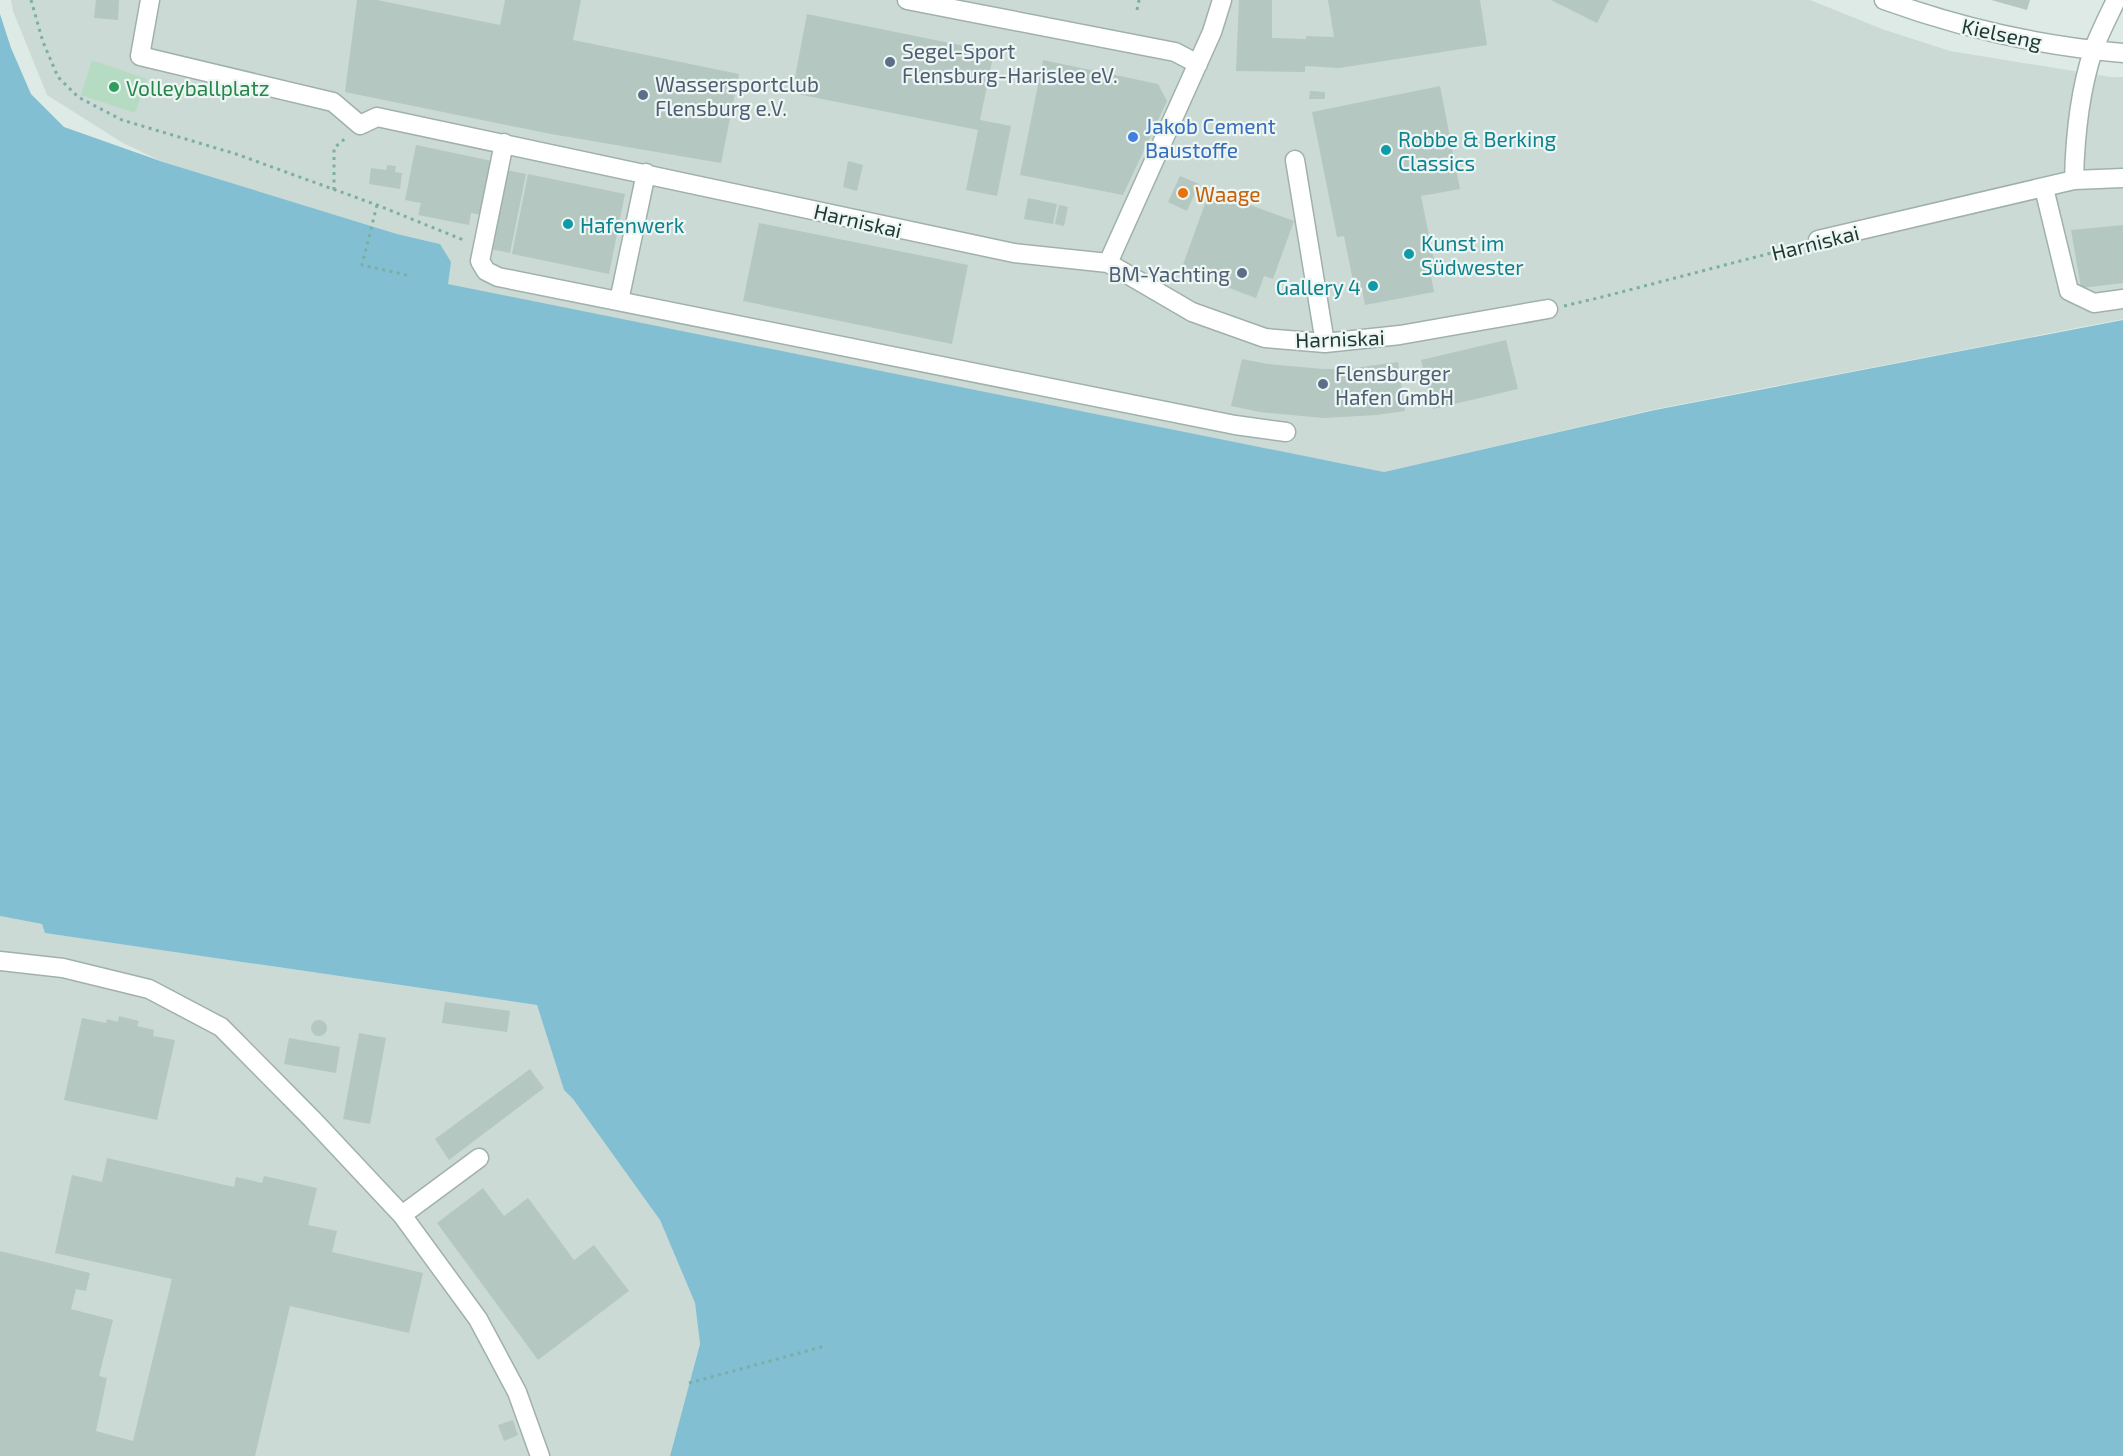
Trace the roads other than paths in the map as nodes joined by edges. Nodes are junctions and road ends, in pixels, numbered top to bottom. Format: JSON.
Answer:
{"nodes":[{"id":1,"x":150,"y":0,"type":"edge"},
{"id":2,"x":907,"y":0,"type":"edge"},
{"id":3,"x":1222,"y":0,"type":"edge"},
{"id":4,"x":1884,"y":0,"type":"edge"},
{"id":5,"x":2116,"y":0,"type":"edge"},
{"id":6,"x":2093,"y":50,"type":"junction"},
{"id":7,"x":2123,"y":53,"type":"edge"},
{"id":8,"x":1198,"y":64,"type":"junction"},
{"id":9,"x":504,"y":143,"type":"junction"},
{"id":10,"x":1295,"y":160,"type":"dead end"},
{"id":11,"x":646,"y":173,"type":"junction"},
{"id":12,"x":2123,"y":178,"type":"edge"},
{"id":13,"x":2074,"y":180,"type":"junction"},
{"id":14,"x":2044,"y":188,"type":"junction"},
{"id":15,"x":1818,"y":240,"type":"road end"},
{"id":16,"x":1108,"y":263,"type":"junction"},
{"id":17,"x":2123,"y":299,"type":"edge"},
{"id":18,"x":620,"y":301,"type":"junction"},
{"id":19,"x":1548,"y":309,"type":"road end"},
{"id":20,"x":1325,"y":342,"type":"junction"},
{"id":21,"x":1286,"y":432,"type":"dead end"},
{"id":22,"x":0,"y":961,"type":"edge"},
{"id":23,"x":479,"y":1158,"type":"dead end"},
{"id":24,"x":402,"y":1215,"type":"junction"},
{"id":25,"x":540,"y":1456,"type":"edge"}],
"edges":[{"from":1,"to":9,"type":"street","name":"Harniskai"},
{"from":2,"to":8,"type":"street"},
{"from":3,"to":8,"type":"street"},
{"from":4,"to":6,"type":"street","name":"Kielseng"},
{"from":5,"to":6,"type":"street"},
{"from":6,"to":7,"type":"street","name":"Kielseng"},
{"from":6,"to":13,"type":"street"},
{"from":8,"to":16,"type":"street"},
{"from":9,"to":11,"type":"street","name":"Harniskai"},
{"from":9,"to":18,"type":"street"},
{"from":10,"to":20,"type":"street"},
{"from":11,"to":16,"type":"street","name":"Harniskai"},
{"from":11,"to":18,"type":"street"},
{"from":12,"to":13,"type":"street","name":"Harniskai"},
{"from":13,"to":14,"type":"street","name":"Harniskai"},
{"from":14,"to":15,"type":"street","name":"Harniskai"},
{"from":14,"to":17,"type":"street"},
{"from":16,"to":20,"type":"street","name":"Harniskai"},
{"from":18,"to":21,"type":"street"},
{"from":19,"to":20,"type":"street","name":"Harniskai"},
{"from":22,"to":24,"type":"street"},
{"from":23,"to":24,"type":"street"},
{"from":24,"to":25,"type":"street"}]}
